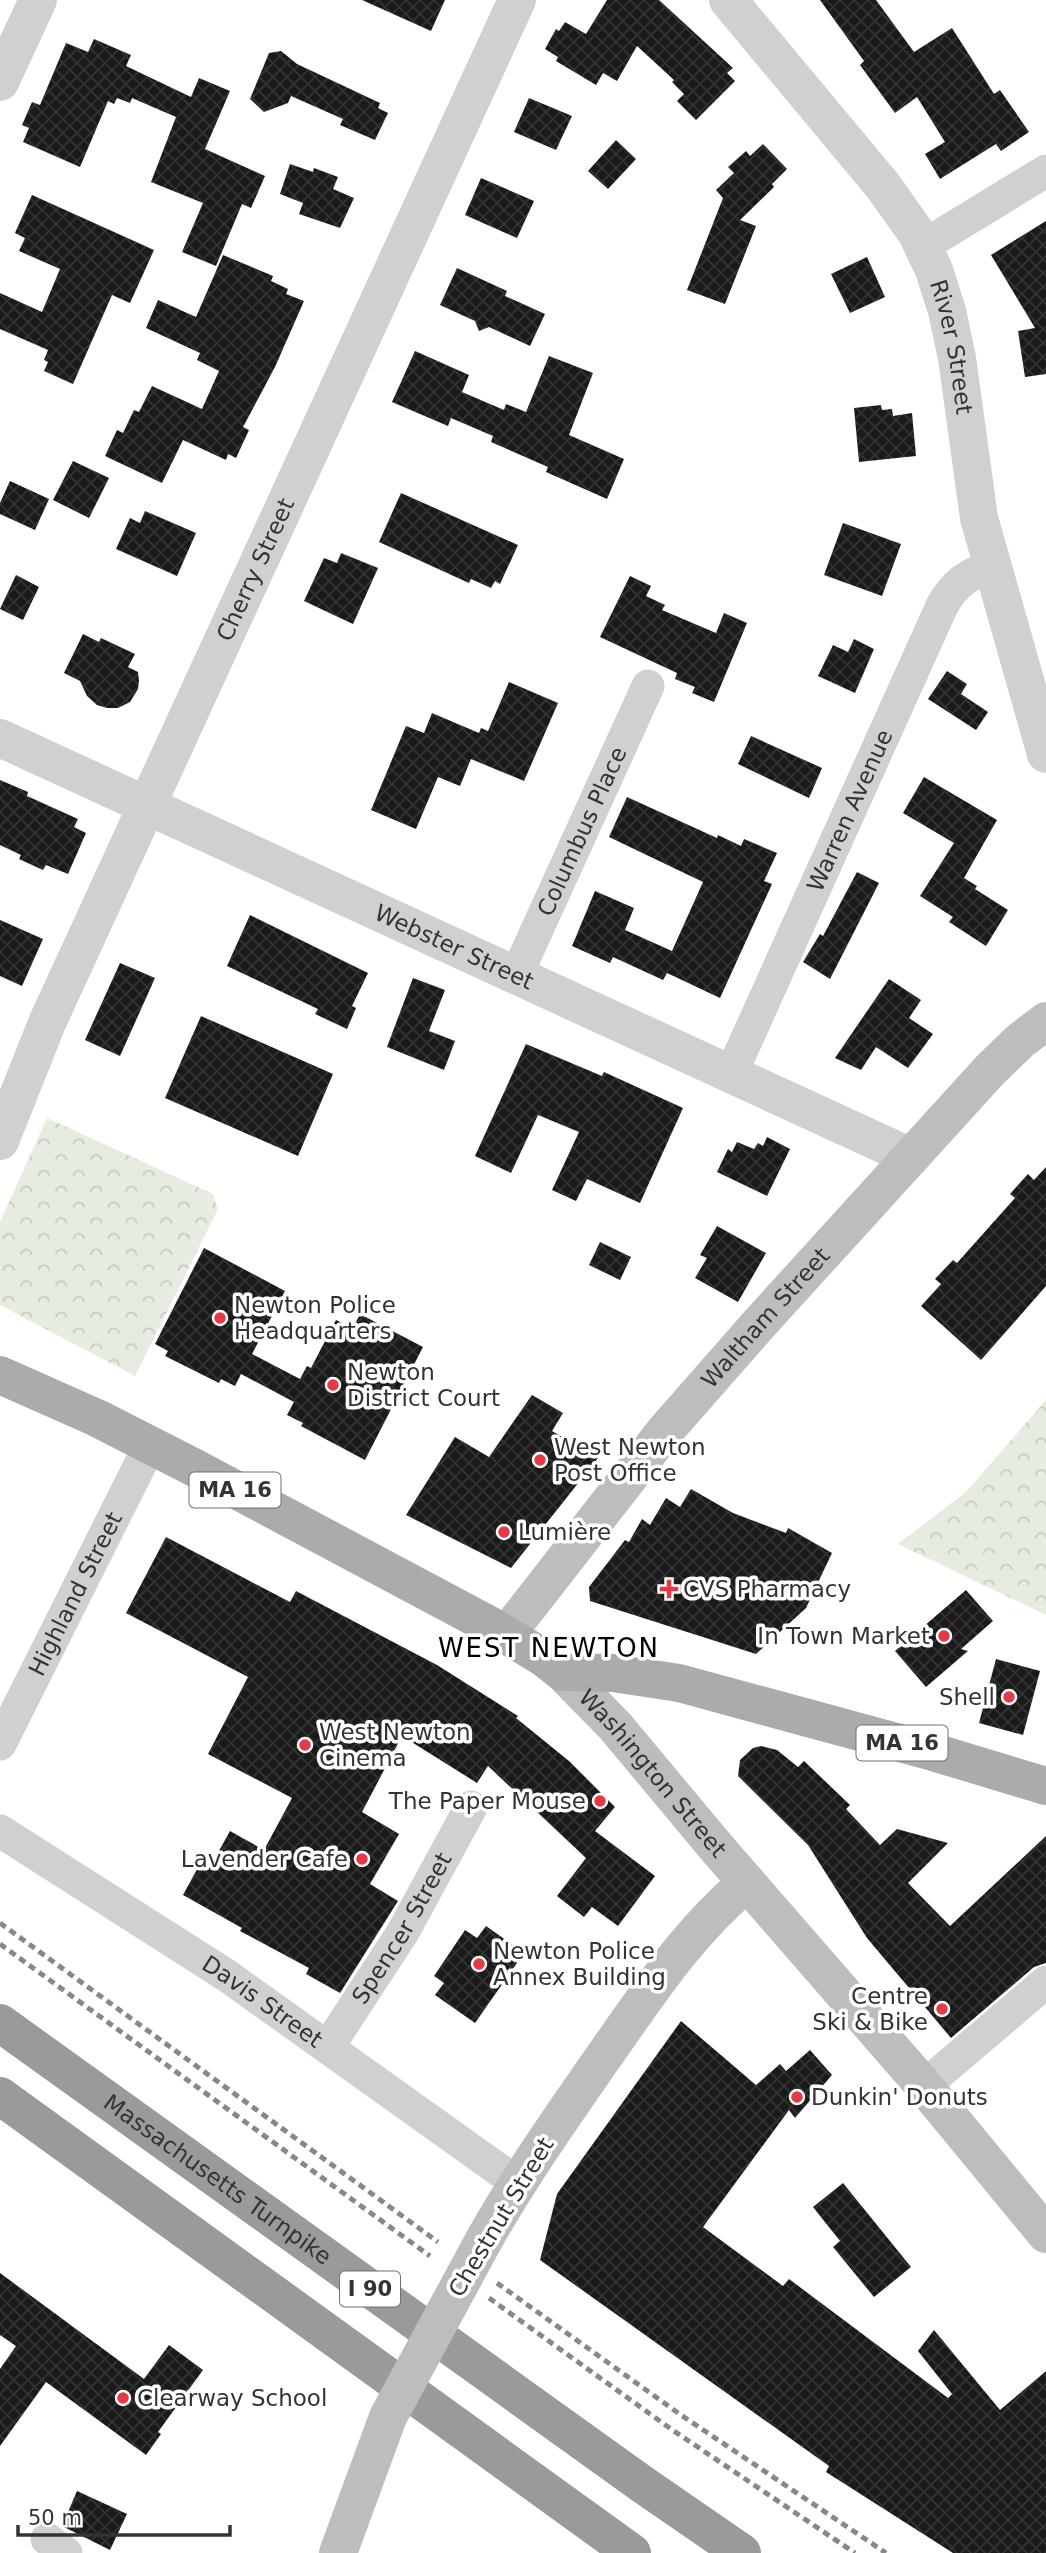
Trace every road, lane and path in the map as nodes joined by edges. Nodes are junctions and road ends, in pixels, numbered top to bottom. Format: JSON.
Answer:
{"nodes":[{"id":1,"x":37,"y":0,"type":"edge"},
{"id":2,"x":517,"y":0,"type":"edge"},
{"id":3,"x":728,"y":0,"type":"edge"},
{"id":4,"x":0,"y":82,"type":"edge"},
{"id":5,"x":1046,"y":171,"type":"edge"},
{"id":6,"x":923,"y":246,"type":"junction"},
{"id":7,"x":991,"y":567,"type":"junction"},
{"id":8,"x":648,"y":686,"type":"dead end"},
{"id":9,"x":0,"y":738,"type":"edge"},
{"id":10,"x":1046,"y":754,"type":"edge"},
{"id":11,"x":146,"y":805,"type":"junction"},
{"id":12,"x":516,"y":976,"type":"junction"},
{"id":13,"x":1046,"y":1021,"type":"edge"},
{"id":14,"x":731,"y":1074,"type":"junction"},
{"id":15,"x":0,"y":1140,"type":"edge"},
{"id":16,"x":911,"y":1157,"type":"junction"},
{"id":17,"x":0,"y":1375,"type":"edge"},
{"id":18,"x":150,"y":1445,"type":"junction"},
{"id":19,"x":506,"y":1634,"type":"junction"},
{"id":20,"x":562,"y":1672,"type":"junction"},
{"id":21,"x":0,"y":1744,"type":"edge"},
{"id":22,"x":1046,"y":1786,"type":"edge"},
{"id":23,"x":471,"y":1807,"type":"dead end"},
{"id":24,"x":0,"y":1831,"type":"edge"},
{"id":25,"x":747,"y":1883,"type":"junction"},
{"id":26,"x":1046,"y":1982,"type":"edge"},
{"id":27,"x":0,"y":2023,"type":"edge"},
{"id":28,"x":328,"y":2047,"type":"junction"},
{"id":29,"x":923,"y":2086,"type":"junction"},
{"id":30,"x":0,"y":2096,"type":"edge"},
{"id":31,"x":516,"y":2182,"type":"junction"},
{"id":32,"x":1046,"y":2234,"type":"edge"},
{"id":33,"x":338,"y":2553,"type":"edge"},
{"id":34,"x":632,"y":2553,"type":"edge"},
{"id":35,"x":742,"y":2553,"type":"edge"}],
"edges":[{"from":1,"to":4,"type":"street"},
{"from":2,"to":11,"type":"street","name":"Cherry Street"},
{"from":3,"to":6,"type":"street","name":"River Street"},
{"from":5,"to":6,"type":"street"},
{"from":6,"to":7,"type":"street","name":"River Street"},
{"from":7,"to":10,"type":"street","name":"River Street"},
{"from":7,"to":14,"type":"street","name":"Warren Avenue"},
{"from":8,"to":12,"type":"street","name":"Columbus Place"},
{"from":9,"to":11,"type":"street","name":"Webster Street"},
{"from":11,"to":12,"type":"street","name":"Webster Street"},
{"from":11,"to":15,"type":"street","name":"Cherry Street"},
{"from":12,"to":14,"type":"street","name":"Webster Street"},
{"from":13,"to":16,"type":"main road","name":"Waltham Street"},
{"from":14,"to":16,"type":"street","name":"Webster Street"},
{"from":16,"to":19,"type":"main road","name":"Waltham Street"},
{"from":17,"to":18,"type":"main road","name":"Washington Street","number":"MA 16"},
{"from":18,"to":19,"type":"main road","name":"Washington Street","number":"MA 16"},
{"from":18,"to":21,"type":"street","name":"Highland Street"},
{"from":19,"to":20,"type":"main road","name":"Washington Street","number":"MA 16"},
{"from":20,"to":22,"type":"main road","number":"MA 16"},
{"from":20,"to":25,"type":"main road","name":"Washington Street"},
{"from":23,"to":28,"type":"street","name":"Spencer Street"},
{"from":24,"to":28,"type":"street","name":"Davis Street"},
{"from":25,"to":29,"type":"main road","name":"Washington Street"},
{"from":25,"to":31,"type":"main road","name":"Chestnut Street"},
{"from":26,"to":29,"type":"street"},
{"from":27,"to":35,"type":"highway","name":"Massachusetts Turnpike","number":"I 90"},
{"from":28,"to":31,"type":"street","name":"Davis Street"},
{"from":29,"to":32,"type":"main road","name":"Washington Street"},
{"from":30,"to":34,"type":"highway","number":"I 90"},
{"from":31,"to":33,"type":"main road","name":"Chestnut Street","bridge":true}]}
